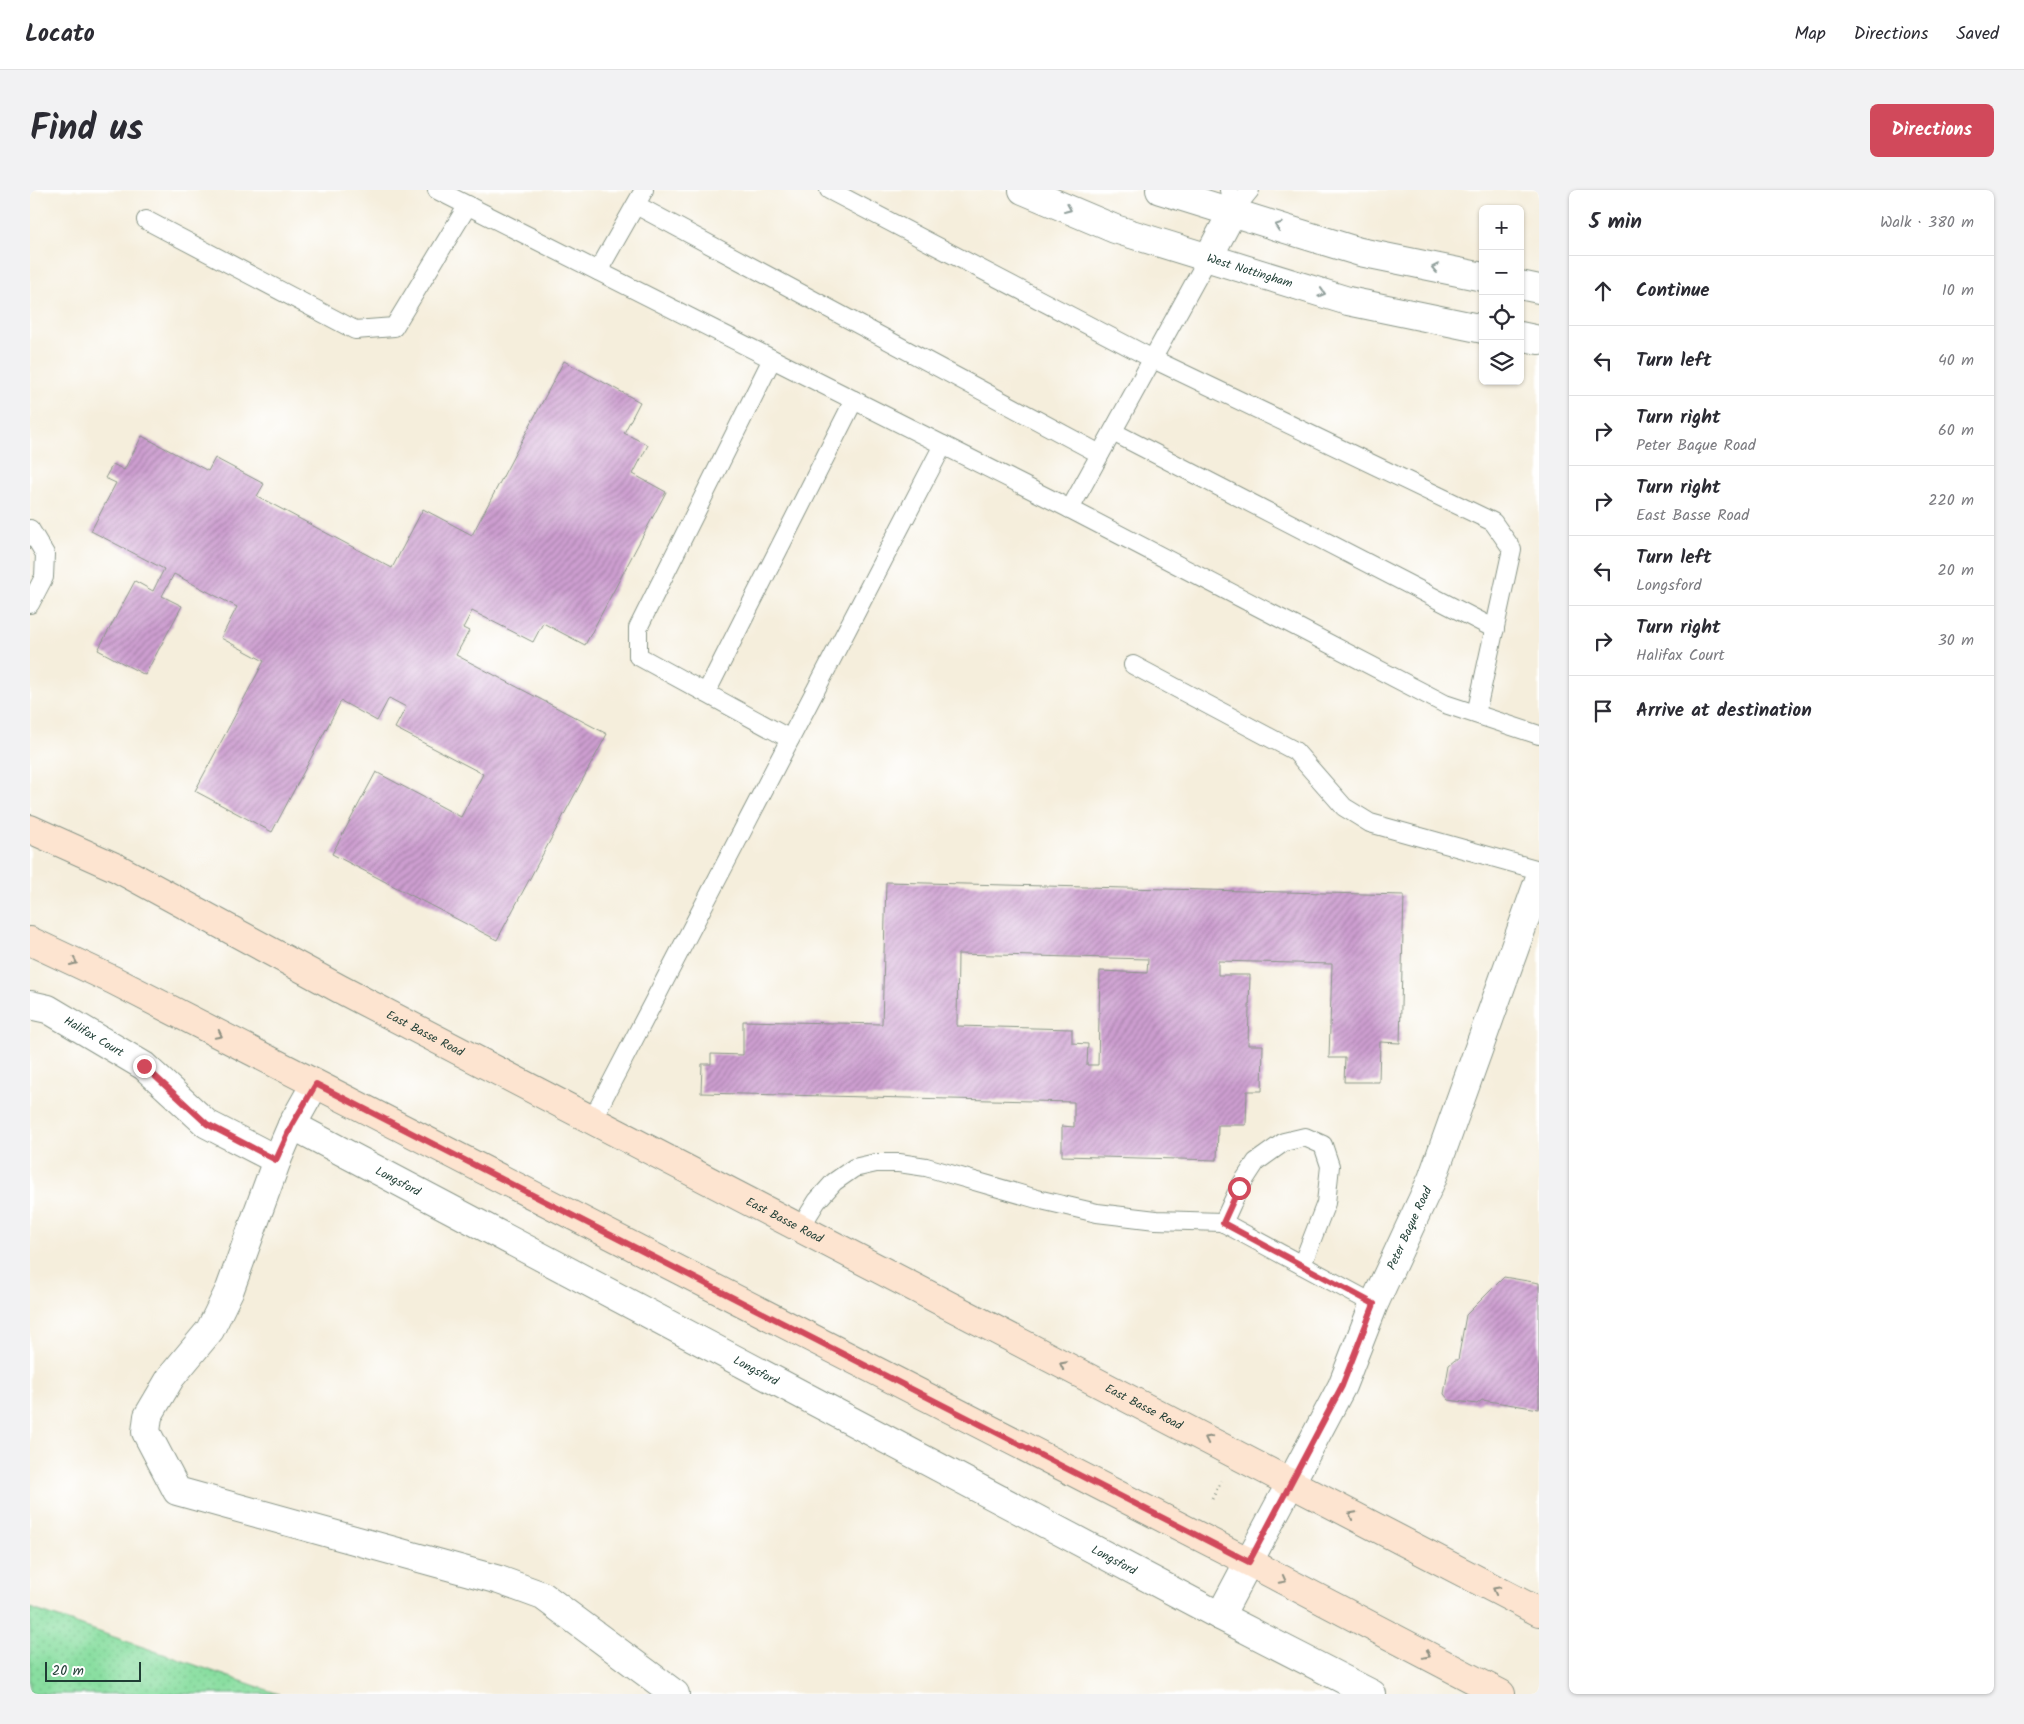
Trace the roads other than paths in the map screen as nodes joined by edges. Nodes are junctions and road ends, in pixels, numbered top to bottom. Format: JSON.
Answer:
{"nodes":[{"id":1,"x":437,"y":190,"type":"edge"},
{"id":2,"x":644,"y":190,"type":"edge"},
{"id":3,"x":829,"y":190,"type":"edge"},
{"id":4,"x":1024,"y":190,"type":"edge"},
{"id":5,"x":1160,"y":190,"type":"edge"},
{"id":6,"x":1250,"y":190,"type":"edge"},
{"id":7,"x":1231,"y":201,"type":"edge"},
{"id":8,"x":468,"y":205,"type":"junction"},
{"id":9,"x":636,"y":206,"type":"junction"},
{"id":10,"x":146,"y":220,"type":"dead end"},
{"id":11,"x":1208,"y":258,"type":"junction"},
{"id":12,"x":598,"y":271,"type":"junction"},
{"id":13,"x":1479,"y":276,"type":"edge"},
{"id":14,"x":1524,"y":286,"type":"edge"},
{"id":15,"x":1539,"y":288,"type":"edge"},
{"id":16,"x":1479,"y":328,"type":"edge"},
{"id":17,"x":1524,"y":337,"type":"edge"},
{"id":18,"x":1539,"y":340,"type":"edge"},
{"id":19,"x":772,"y":359,"type":"junction"},
{"id":20,"x":1153,"y":359,"type":"junction"},
{"id":21,"x":854,"y":400,"type":"junction"},
{"id":22,"x":1113,"y":432,"type":"junction"},
{"id":23,"x":943,"y":445,"type":"junction"},
{"id":24,"x":1100,"y":454,"type":"junction"},
{"id":25,"x":1070,"y":509,"type":"junction"},
{"id":26,"x":30,"y":529,"type":"edge"},
{"id":27,"x":30,"y":604,"type":"edge"},
{"id":28,"x":1495,"y":628,"type":"junction"},
{"id":29,"x":1133,"y":665,"type":"dead end"},
{"id":30,"x":706,"y":693,"type":"junction"},
{"id":31,"x":1476,"y":714,"type":"junction"},
{"id":32,"x":1539,"y":735,"type":"edge"},
{"id":33,"x":790,"y":739,"type":"junction"},
{"id":34,"x":30,"y":828,"type":"edge"},
{"id":35,"x":1539,"y":870,"type":"edge"},
{"id":36,"x":1539,"y":880,"type":"edge"},
{"id":37,"x":30,"y":941,"type":"edge"},
{"id":38,"x":30,"y":1005,"type":"edge"},
{"id":39,"x":316,"y":1084,"type":"junction"},
{"id":40,"x":592,"y":1120,"type":"junction"},
{"id":41,"x":292,"y":1125,"type":"junction"},
{"id":42,"x":276,"y":1160,"type":"junction"},
{"id":43,"x":1223,"y":1223,"type":"junction"},
{"id":44,"x":800,"y":1228,"type":"junction"},
{"id":45,"x":1302,"y":1265,"type":"junction"},
{"id":46,"x":1374,"y":1304,"type":"junction"},
{"id":47,"x":1291,"y":1483,"type":"junction"},
{"id":48,"x":1249,"y":1562,"type":"junction"},
{"id":49,"x":1539,"y":1612,"type":"edge"},
{"id":50,"x":1220,"y":1616,"type":"junction"},
{"id":51,"x":675,"y":1694,"type":"edge"},
{"id":52,"x":1372,"y":1694,"type":"edge"},
{"id":53,"x":1501,"y":1694,"type":"edge"}],
"edges":[{"from":1,"to":8,"type":"lane"},
{"from":2,"to":9,"type":"lane"},
{"from":3,"to":20,"type":"lane"},
{"from":4,"to":11,"type":"street","name":"West Nottingham","one_way":true},
{"from":5,"to":7,"type":"street"},
{"from":6,"to":7,"type":"lane"},
{"from":7,"to":11,"type":"street"},
{"from":13,"to":7,"type":"street","one_way":true},
{"from":8,"to":10,"type":"lane"},
{"from":8,"to":12,"type":"lane"},
{"from":9,"to":12,"type":"lane"},
{"from":9,"to":24,"type":"lane"},
{"from":11,"to":16,"type":"street","name":"West Nottingham","one_way":true},
{"from":11,"to":20,"type":"lane"},
{"from":12,"to":19,"type":"lane"},
{"from":14,"to":15,"type":"street"},
{"from":17,"to":18,"type":"street"},
{"from":19,"to":21,"type":"lane"},
{"from":19,"to":30,"type":"lane"},
{"from":20,"to":22,"type":"lane"},
{"from":20,"to":28,"type":"lane"},
{"from":21,"to":23,"type":"lane"},
{"from":21,"to":30,"type":"lane"},
{"from":22,"to":24,"type":"lane"},
{"from":22,"to":28,"type":"lane"},
{"from":23,"to":25,"type":"lane"},
{"from":23,"to":33,"type":"lane"},
{"from":24,"to":25,"type":"lane"},
{"from":25,"to":31,"type":"lane"},
{"from":26,"to":27,"type":"lane"},
{"from":28,"to":31,"type":"lane"},
{"from":29,"to":35,"type":"lane"},
{"from":30,"to":33,"type":"lane"},
{"from":31,"to":32,"type":"lane"},
{"from":33,"to":40,"type":"lane"},
{"from":34,"to":40,"type":"main road","name":"East Basse Road"},
{"from":36,"to":46,"type":"street","name":"Peter Baque Road"},
{"from":37,"to":39,"type":"main road","one_way":true},
{"from":38,"to":42,"type":"street","name":"Halifax Court"},
{"from":39,"to":41,"type":"street"},
{"from":39,"to":48,"type":"main road"},
{"from":40,"to":44,"type":"main road","name":"East Basse Road"},
{"from":41,"to":42,"type":"street"},
{"from":41,"to":50,"type":"street","name":"Longsford"},
{"from":42,"to":51,"type":"street"},
{"from":43,"to":44,"type":"lane"},
{"from":43,"to":45,"type":"lane"},
{"from":43,"to":45,"type":"lane"},
{"from":47,"to":44,"type":"main road","name":"East Basse Road","one_way":true},
{"from":45,"to":46,"type":"lane"},
{"from":46,"to":47,"type":"street","name":"Peter Baque Road"},
{"from":47,"to":48,"type":"street","name":"Peter Baque Road"},
{"from":49,"to":47,"type":"main road","name":"East Basse Road","one_way":true},
{"from":48,"to":50,"type":"street"},
{"from":48,"to":53,"type":"main road","one_way":true},
{"from":50,"to":52,"type":"street","name":"Longsford"}]}
